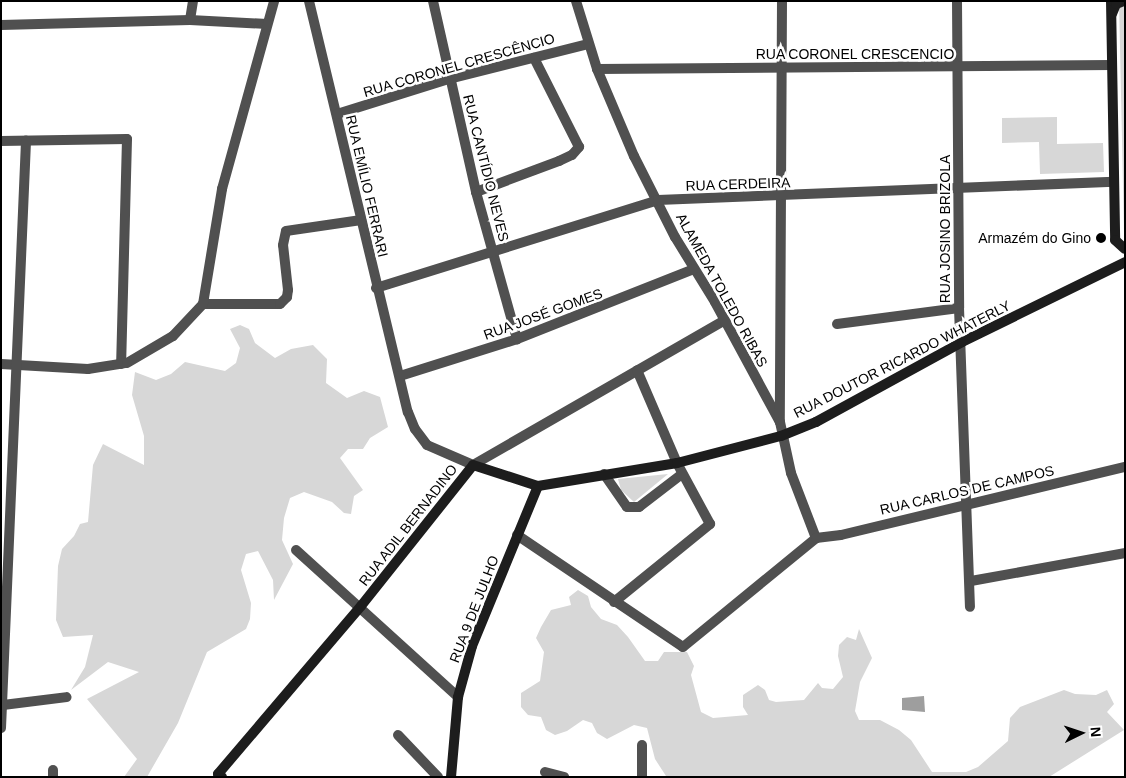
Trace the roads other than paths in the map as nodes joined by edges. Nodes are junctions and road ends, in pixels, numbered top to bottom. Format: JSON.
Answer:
{"nodes":[{"id":1,"x":193,"y":1,"type":"edge"},
{"id":2,"x":274,"y":1,"type":"edge"},
{"id":3,"x":309,"y":1,"type":"edge"},
{"id":4,"x":433,"y":1,"type":"edge"},
{"id":5,"x":576,"y":1,"type":"edge"},
{"id":6,"x":782,"y":1,"type":"edge"},
{"id":7,"x":957,"y":1,"type":"edge"},
{"id":8,"x":1111,"y":1,"type":"edge"},
{"id":9,"x":1124,"y":1,"type":"edge"},
{"id":10,"x":1111,"y":16,"type":"junction"},
{"id":11,"x":190,"y":20,"type":"junction"},
{"id":12,"x":267,"y":24,"type":"junction"},
{"id":13,"x":1,"y":25,"type":"edge"},
{"id":14,"x":588,"y":44,"type":"junction"},
{"id":15,"x":534,"y":58,"type":"junction"},
{"id":16,"x":1112,"y":65,"type":"junction"},
{"id":17,"x":783,"y":68,"type":"junction"},
{"id":18,"x":958,"y":68,"type":"junction"},
{"id":19,"x":598,"y":69,"type":"junction"},
{"id":20,"x":449,"y":79,"type":"junction"},
{"id":21,"x":337,"y":114,"type":"junction"},
{"id":22,"x":1,"y":141,"type":"edge"},
{"id":23,"x":26,"y":141,"type":"junction"},
{"id":24,"x":1114,"y":182,"type":"junction"},
{"id":25,"x":959,"y":189,"type":"junction"},
{"id":26,"x":476,"y":192,"type":"junction"},
{"id":27,"x":782,"y":197,"type":"junction"},
{"id":28,"x":658,"y":200,"type":"junction"},
{"id":29,"x":361,"y":220,"type":"junction"},
{"id":30,"x":1125,"y":249,"type":"edge"},
{"id":31,"x":493,"y":253,"type":"junction"},
{"id":32,"x":1125,"y":262,"type":"edge"},
{"id":33,"x":694,"y":269,"type":"junction"},
{"id":34,"x":376,"y":288,"type":"junction"},
{"id":35,"x":203,"y":304,"type":"junction"},
{"id":36,"x":959,"y":308,"type":"junction"},
{"id":37,"x":723,"y":321,"type":"junction"},
{"id":38,"x":837,"y":324,"type":"dead end"},
{"id":39,"x":517,"y":339,"type":"junction"},
{"id":40,"x":962,"y":342,"type":"junction"},
{"id":41,"x":1,"y":364,"type":"edge"},
{"id":42,"x":121,"y":364,"type":"junction"},
{"id":43,"x":16,"y":366,"type":"junction"},
{"id":44,"x":637,"y":370,"type":"junction"},
{"id":45,"x":400,"y":376,"type":"junction"},
{"id":46,"x":780,"y":422,"type":"junction"},
{"id":47,"x":781,"y":436,"type":"junction"},
{"id":48,"x":677,"y":463,"type":"junction"},
{"id":49,"x":473,"y":465,"type":"junction"},
{"id":50,"x":1125,"y":467,"type":"edge"},
{"id":51,"x":604,"y":474,"type":"junction"},
{"id":52,"x":682,"y":474,"type":"junction"},
{"id":53,"x":538,"y":486,"type":"junction"},
{"id":54,"x":967,"y":504,"type":"junction"},
{"id":55,"x":517,"y":536,"type":"junction"},
{"id":56,"x":816,"y":538,"type":"junction"},
{"id":57,"x":296,"y":550,"type":"dead end"},
{"id":58,"x":1125,"y":553,"type":"edge"},
{"id":59,"x":970,"y":581,"type":"junction"},
{"id":60,"x":614,"y":602,"type":"junction"},
{"id":61,"x":361,"y":606,"type":"junction"},
{"id":62,"x":970,"y":607,"type":"dead end"},
{"id":63,"x":4,"y":637,"type":"edge"},
{"id":64,"x":67,"y":697,"type":"dead end"},
{"id":65,"x":458,"y":697,"type":"junction"},
{"id":66,"x":3,"y":705,"type":"junction"},
{"id":67,"x":1,"y":728,"type":"edge"},
{"id":68,"x":398,"y":735,"type":"dead end"},
{"id":69,"x":642,"y":745,"type":"dead end"},
{"id":70,"x":545,"y":772,"type":"dead end"},
{"id":71,"x":219,"y":776,"type":"edge"},
{"id":72,"x":438,"y":777,"type":"edge"},
{"id":73,"x":451,"y":777,"type":"edge"},
{"id":74,"x":564,"y":777,"type":"edge"},
{"id":75,"x":642,"y":777,"type":"edge"}],
"edges":[{"from":1,"to":11,"type":"street"},
{"from":2,"to":12,"type":"street"},
{"from":3,"to":21,"type":"street","name":"RUA EMÍLIO FERRARI"},
{"from":4,"to":20,"type":"street","name":"RUA CANTÍDIO NEVES"},
{"from":5,"to":14,"type":"street","name":"ALAMEDA TOLEDO RIBAS"},
{"from":6,"to":17,"type":"street"},
{"from":7,"to":18,"type":"street","name":"RUA JOSINO BRIZOLA"},
{"from":8,"to":10,"type":"main road"},
{"from":9,"to":10,"type":"main road"},
{"from":10,"to":16,"type":"main road"},
{"from":11,"to":12,"type":"street"},
{"from":11,"to":13,"type":"street"},
{"from":12,"to":35,"type":"street"},
{"from":14,"to":15,"type":"street","name":"RUA CORONEL CRESCÊNCIO"},
{"from":14,"to":19,"type":"street","name":"ALAMEDA TOLEDO RIBAS"},
{"from":15,"to":20,"type":"street","name":"RUA CORONEL CRESCÊNCIO"},
{"from":15,"to":26,"type":"street"},
{"from":16,"to":18,"type":"street","name":"RUA CORONEL CRESCENCIO"},
{"from":16,"to":24,"type":"main road"},
{"from":17,"to":18,"type":"street","name":"RUA CORONEL CRESCENCIO"},
{"from":17,"to":19,"type":"street","name":"RUA CORONEL CRESCENCIO"},
{"from":17,"to":27,"type":"street"},
{"from":18,"to":25,"type":"street","name":"RUA JOSINO BRIZOLA"},
{"from":19,"to":28,"type":"street","name":"ALAMEDA TOLEDO RIBAS"},
{"from":20,"to":21,"type":"street","name":"RUA CORONEL CRESCÊNCIO"},
{"from":20,"to":26,"type":"street","name":"RUA CANTÍDIO NEVES"},
{"from":21,"to":29,"type":"street","name":"RUA EMÍLIO FERRARI"},
{"from":22,"to":23,"type":"street"},
{"from":23,"to":42,"type":"street"},
{"from":23,"to":43,"type":"street"},
{"from":24,"to":25,"type":"street","name":"RUA CERDEIRA"},
{"from":24,"to":30,"type":"main road"},
{"from":25,"to":27,"type":"street","name":"RUA CERDEIRA"},
{"from":25,"to":36,"type":"street","name":"RUA JOSINO BRIZOLA"},
{"from":26,"to":31,"type":"street","name":"RUA CANTÍDIO NEVES"},
{"from":27,"to":28,"type":"street","name":"RUA CERDEIRA"},
{"from":27,"to":46,"type":"street"},
{"from":28,"to":31,"type":"street","name":"RUA CERDEIRA"},
{"from":28,"to":33,"type":"street","name":"ALAMEDA TOLEDO RIBAS"},
{"from":29,"to":34,"type":"street","name":"RUA EMÍLIO FERRARI"},
{"from":29,"to":35,"type":"street"},
{"from":31,"to":34,"type":"street","name":"RUA CERDEIRA"},
{"from":31,"to":39,"type":"street","name":"RUA CANTÍDIO NEVES"},
{"from":32,"to":40,"type":"main road","name":"RUA DOUTOR RICARDO WHATERLY"},
{"from":33,"to":37,"type":"street","name":"ALAMEDA TOLEDO RIBAS"},
{"from":33,"to":39,"type":"street","name":"RUA JOSÉ GOMES"},
{"from":34,"to":45,"type":"street","name":"RUA EMÍLIO FERRARI"},
{"from":35,"to":42,"type":"street"},
{"from":36,"to":38,"type":"street"},
{"from":36,"to":40,"type":"street","name":"RUA JOSINO BRIZOLA"},
{"from":37,"to":44,"type":"street","name":"RUA ADIL BERNADINO"},
{"from":37,"to":46,"type":"street","name":"ALAMEDA TOLEDO RIBAS"},
{"from":39,"to":45,"type":"street","name":"RUA JOSÉ GOMES"},
{"from":40,"to":47,"type":"main road","name":"RUA DOUTOR RICARDO WHATERLY"},
{"from":40,"to":54,"type":"street","name":"RUA JOSINO BRIZOLA"},
{"from":41,"to":43,"type":"street"},
{"from":42,"to":43,"type":"street"},
{"from":43,"to":63,"type":"street"},
{"from":44,"to":48,"type":"street"},
{"from":44,"to":49,"type":"street","name":"RUA ADIL BERNADINO"},
{"from":45,"to":49,"type":"street","name":"RUA EMÍLIO FERRARI"},
{"from":46,"to":47,"type":"street","name":"ALAMEDA TOLEDO RIBAS"},
{"from":47,"to":48,"type":"main road","name":"RUA DOUTOR RICARDO WHATERLY"},
{"from":47,"to":56,"type":"street","name":"ALAMEDA TOLEDO RIBAS"},
{"from":48,"to":51,"type":"main road","name":"RUA DOUTOR RICARDO WHATERLY"},
{"from":48,"to":52,"type":"street"},
{"from":49,"to":53,"type":"main road"},
{"from":49,"to":61,"type":"main road","name":"RUA ADIL BERNADINO"},
{"from":50,"to":54,"type":"street","name":"RUA CARLOS DE CAMPOS"},
{"from":51,"to":52,"type":"street"},
{"from":51,"to":53,"type":"main road","name":"RUA DOUTOR RICARDO WHATERLY"},
{"from":52,"to":60,"type":"street"},
{"from":53,"to":55,"type":"main road","name":"RUA 9 DE JULHO"},
{"from":54,"to":56,"type":"street","name":"RUA CARLOS DE CAMPOS"},
{"from":54,"to":59,"type":"street","name":"RUA JOSINO BRIZOLA"},
{"from":55,"to":60,"type":"street"},
{"from":55,"to":65,"type":"main road","name":"RUA 9 DE JULHO"},
{"from":56,"to":60,"type":"street"},
{"from":57,"to":61,"type":"street"},
{"from":58,"to":59,"type":"street"},
{"from":59,"to":62,"type":"street","name":"RUA JOSINO BRIZOLA"},
{"from":61,"to":65,"type":"street"},
{"from":61,"to":71,"type":"main road","name":"RUA ADIL BERNADINO"},
{"from":63,"to":66,"type":"street"},
{"from":64,"to":66,"type":"street"},
{"from":65,"to":73,"type":"main road","name":"RUA 9 DE JULHO"},
{"from":66,"to":67,"type":"street"},
{"from":68,"to":72,"type":"street"},
{"from":69,"to":75,"type":"street"},
{"from":70,"to":74,"type":"street"}]}
